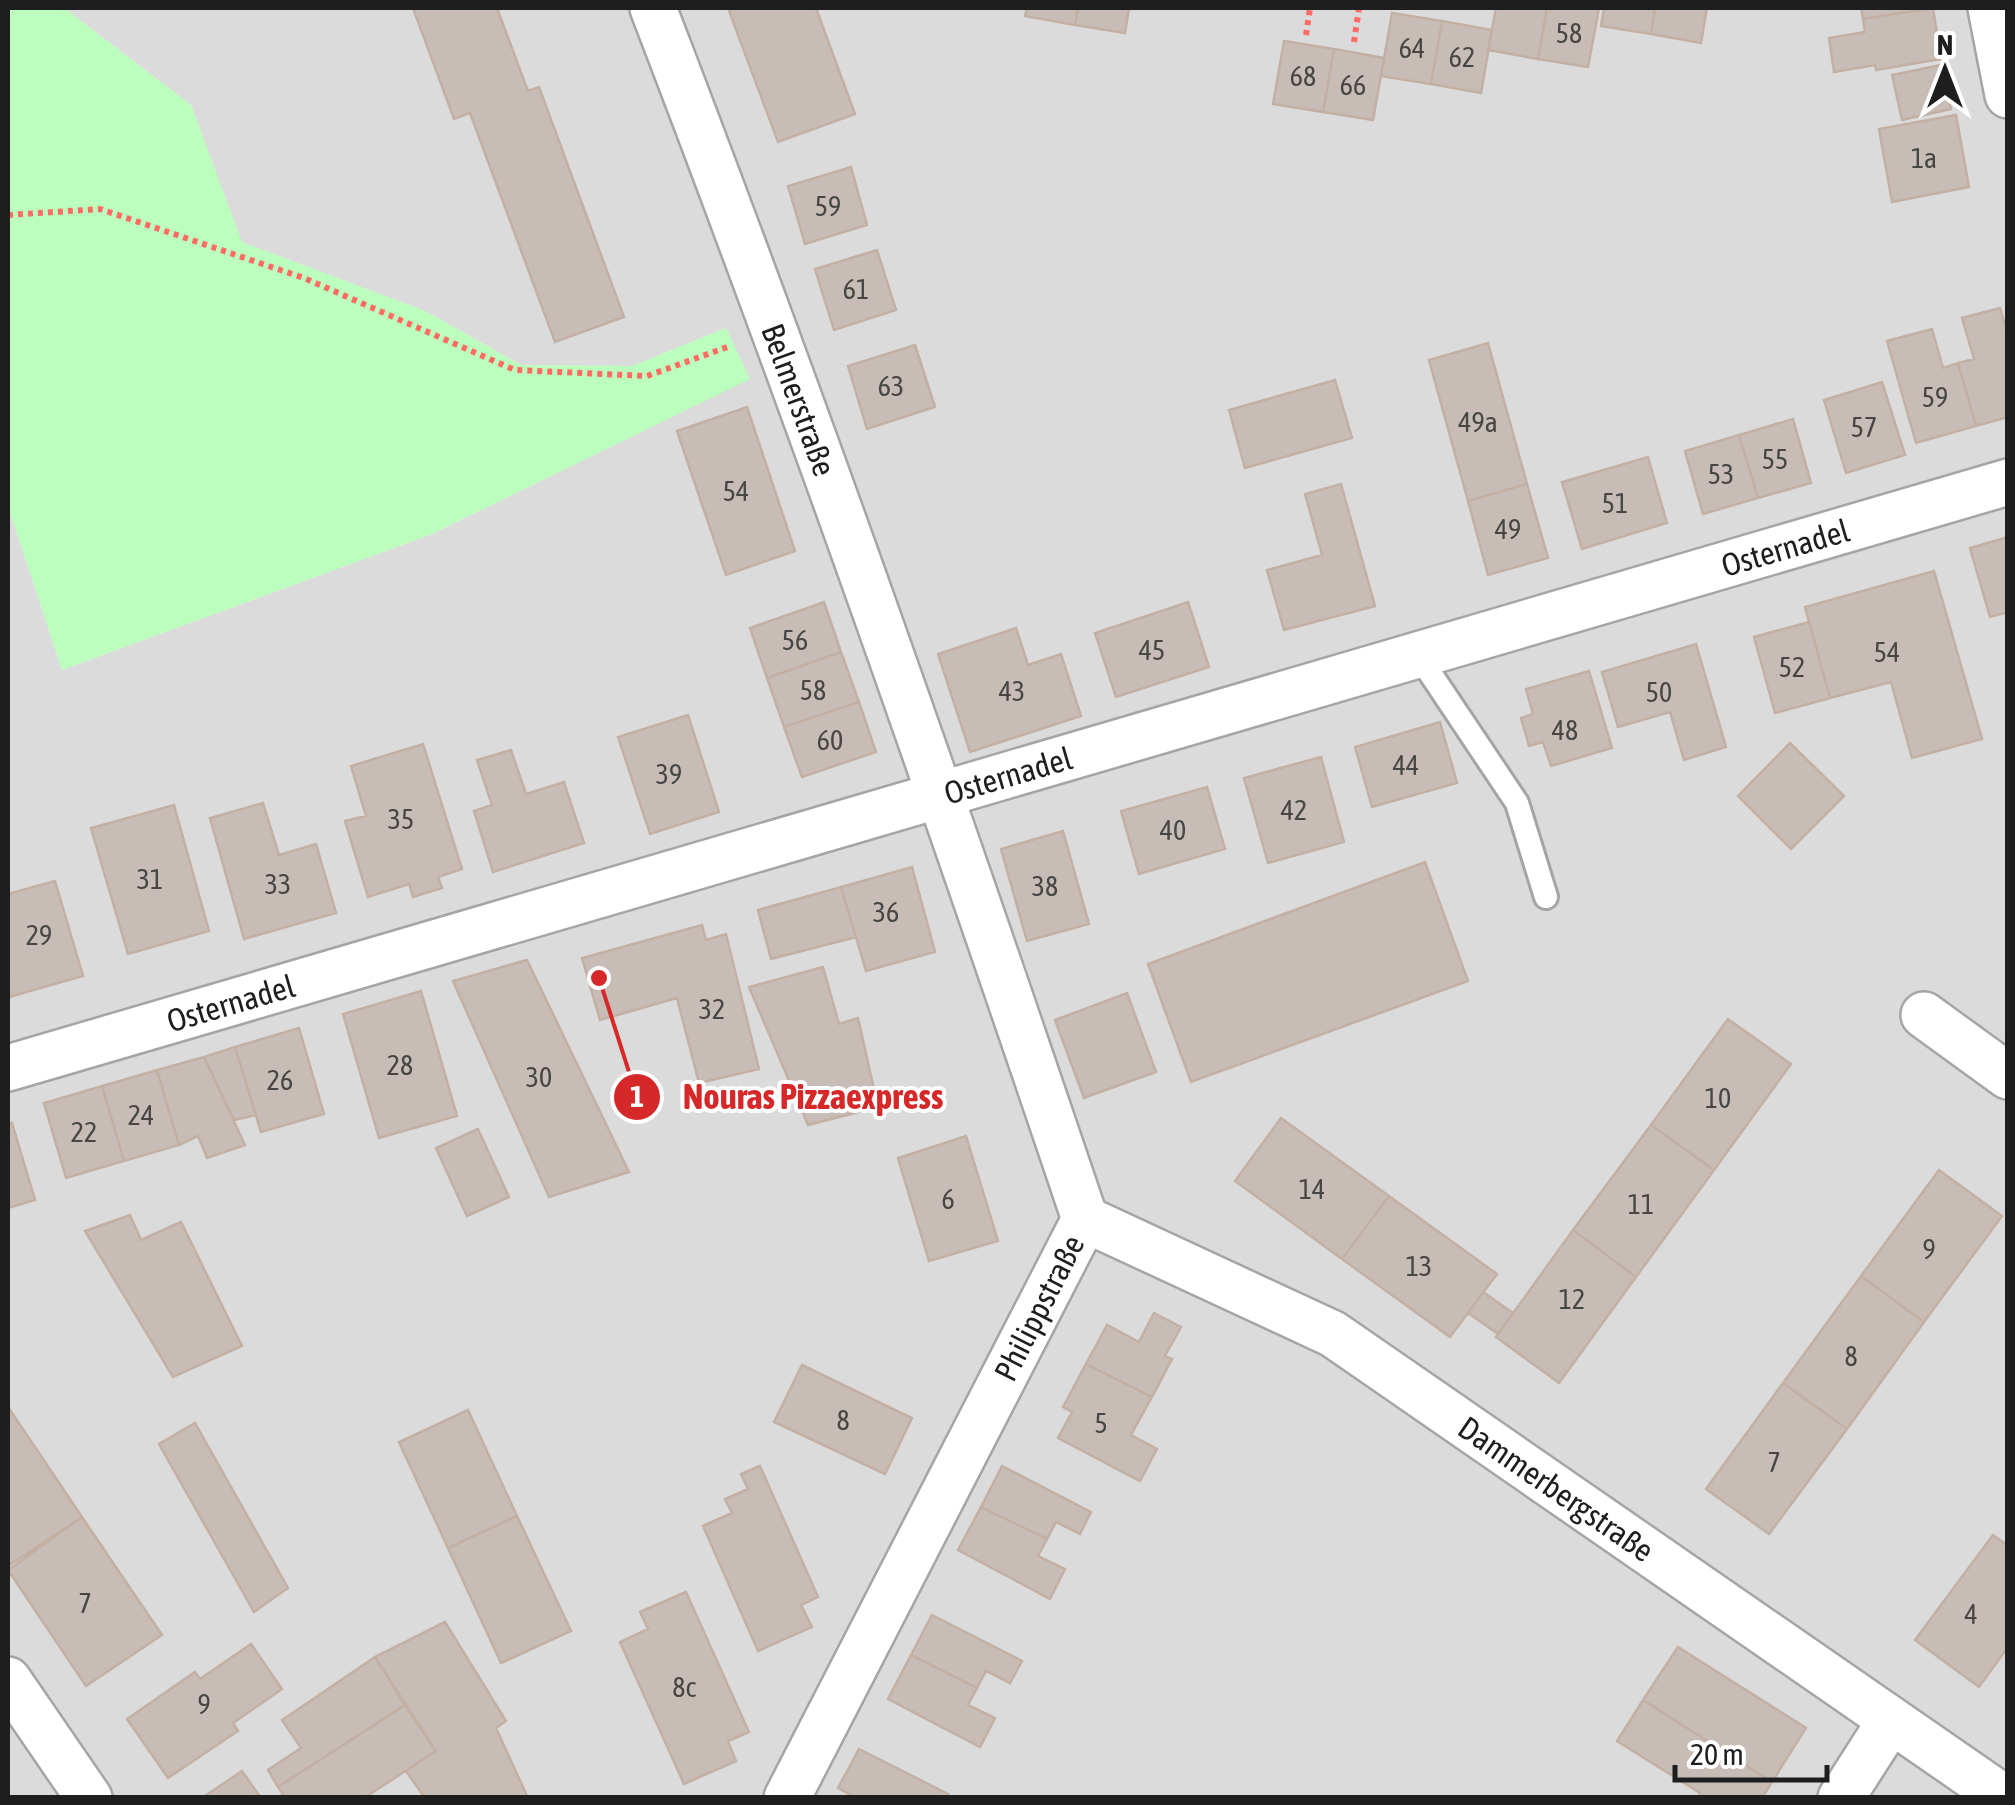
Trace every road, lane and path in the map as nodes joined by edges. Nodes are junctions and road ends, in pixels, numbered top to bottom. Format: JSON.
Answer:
{"nodes":[{"id":1,"x":653,"y":8,"type":"edge"},
{"id":2,"x":1310,"y":8,"type":"edge"},
{"id":3,"x":1360,"y":8,"type":"edge"},
{"id":4,"x":1991,"y":8,"type":"edge"},
{"id":5,"x":1306,"y":35,"type":"dead end"},
{"id":6,"x":1354,"y":42,"type":"dead end"},
{"id":7,"x":2008,"y":95,"type":"edge"},
{"id":8,"x":8,"y":215,"type":"edge"},
{"id":9,"x":772,"y":331,"type":"junction"},
{"id":10,"x":2008,"y":482,"type":"edge"},
{"id":11,"x":1418,"y":655,"type":"junction"},
{"id":12,"x":942,"y":793,"type":"junction"},
{"id":13,"x":1546,"y":897,"type":"dead end"},
{"id":14,"x":1924,"y":1014,"type":"dead end"},
{"id":15,"x":8,"y":1068,"type":"edge"},
{"id":16,"x":2008,"y":1076,"type":"edge"},
{"id":17,"x":1085,"y":1220,"type":"junction"},
{"id":18,"x":8,"y":1680,"type":"edge"},
{"id":19,"x":1892,"y":1720,"type":"junction"},
{"id":20,"x":89,"y":1798,"type":"edge"},
{"id":21,"x":787,"y":1798,"type":"edge"},
{"id":22,"x":1840,"y":1798,"type":"edge"},
{"id":23,"x":2004,"y":1798,"type":"edge"}],
"edges":[{"from":1,"to":9,"type":"street","name":"Belmerstraße"},
{"from":2,"to":5,"type":"path"},
{"from":3,"to":6,"type":"path"},
{"from":4,"to":7,"type":"street"},
{"from":8,"to":9,"type":"path"},
{"from":9,"to":12,"type":"street","name":"Belmerstraße"},
{"from":10,"to":11,"type":"street","name":"Osternadel"},
{"from":11,"to":12,"type":"street","name":"Osternadel"},
{"from":11,"to":13,"type":"lane"},
{"from":12,"to":15,"type":"street","name":"Osternadel"},
{"from":12,"to":17,"type":"street","name":"Philippstraße"},
{"from":14,"to":16,"type":"street"},
{"from":17,"to":19,"type":"street","name":"Dammerbergstraße"},
{"from":17,"to":21,"type":"street","name":"Philippstraße"},
{"from":18,"to":20,"type":"street"},
{"from":19,"to":22,"type":"street"},
{"from":19,"to":23,"type":"street","name":"Dammerbergstraße"}]}
